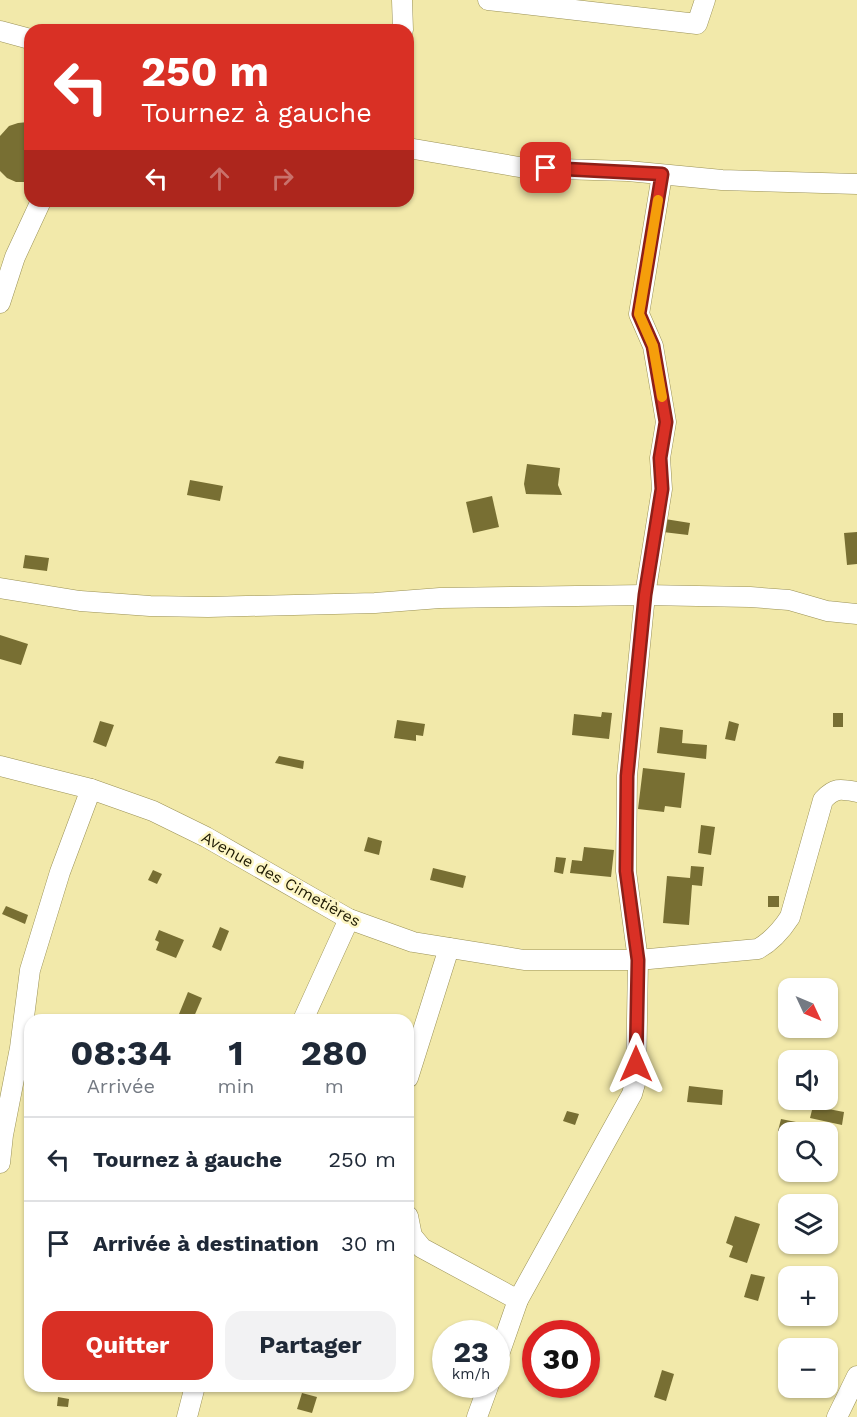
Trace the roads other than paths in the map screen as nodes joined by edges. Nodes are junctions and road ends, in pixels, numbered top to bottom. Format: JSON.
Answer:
{"nodes":[{"id":1,"x":402,"y":0,"type":"edge"},
{"id":2,"x":488,"y":0,"type":"edge"},
{"id":3,"x":705,"y":0,"type":"edge"},
{"id":4,"x":403,"y":24,"type":"edge"},
{"id":5,"x":0,"y":31,"type":"edge"},
{"id":6,"x":24,"y":37,"type":"edge"},
{"id":7,"x":414,"y":149,"type":"edge"},
{"id":8,"x":662,"y":174,"type":"junction"},
{"id":9,"x":857,"y":184,"type":"edge"},
{"id":10,"x":38,"y":207,"type":"edge"},
{"id":11,"x":0,"y":303,"type":"edge"},
{"id":12,"x":0,"y":588,"type":"edge"},
{"id":13,"x":645,"y":595,"type":"junction"},
{"id":14,"x":857,"y":614,"type":"edge"},
{"id":15,"x":0,"y":766,"type":"edge"},
{"id":16,"x":91,"y":789,"type":"junction"},
{"id":17,"x":857,"y":792,"type":"edge"},
{"id":18,"x":348,"y":919,"type":"junction"},
{"id":19,"x":449,"y":948,"type":"junction"},
{"id":20,"x":638,"y":960,"type":"junction"},
{"id":21,"x":24,"y":1014,"type":"edge"},
{"id":22,"x":306,"y":1014,"type":"edge"},
{"id":23,"x":24,"y":1018,"type":"edge"},
{"id":24,"x":414,"y":1059,"type":"edge"},
{"id":25,"x":0,"y":1163,"type":"edge"},
{"id":26,"x":414,"y":1238,"type":"edge"},
{"id":27,"x":518,"y":1300,"type":"junction"},
{"id":28,"x":510,"y":1323,"type":"edge"},
{"id":29,"x":857,"y":1376,"type":"edge"},
{"id":30,"x":194,"y":1392,"type":"edge"},
{"id":31,"x":484,"y":1398,"type":"edge"},
{"id":32,"x":188,"y":1417,"type":"edge"},
{"id":33,"x":477,"y":1417,"type":"edge"},
{"id":34,"x":837,"y":1417,"type":"edge"}],
"edges":[{"from":1,"to":4,"type":"street"},
{"from":2,"to":3,"type":"street"},
{"from":5,"to":6,"type":"street"},
{"from":7,"to":8,"type":"street"},
{"from":8,"to":9,"type":"street"},
{"from":8,"to":13,"type":"street"},
{"from":10,"to":11,"type":"street"},
{"from":12,"to":13,"type":"street"},
{"from":13,"to":14,"type":"street"},
{"from":13,"to":20,"type":"street"},
{"from":15,"to":16,"type":"street","name":"Avenue des Cimetières"},
{"from":16,"to":18,"type":"street","name":"Avenue des Cimetières"},
{"from":16,"to":21,"type":"street"},
{"from":17,"to":20,"type":"street","name":"Avenue des Cimetières"},
{"from":18,"to":19,"type":"street","name":"Avenue des Cimetières"},
{"from":18,"to":22,"type":"street"},
{"from":19,"to":20,"type":"street","name":"Avenue des Cimetières"},
{"from":19,"to":24,"type":"street"},
{"from":20,"to":27,"type":"street"},
{"from":23,"to":25,"type":"street"},
{"from":26,"to":27,"type":"street"},
{"from":27,"to":28,"type":"street"},
{"from":29,"to":34,"type":"street"},
{"from":30,"to":32,"type":"street"},
{"from":31,"to":33,"type":"street"}]}
